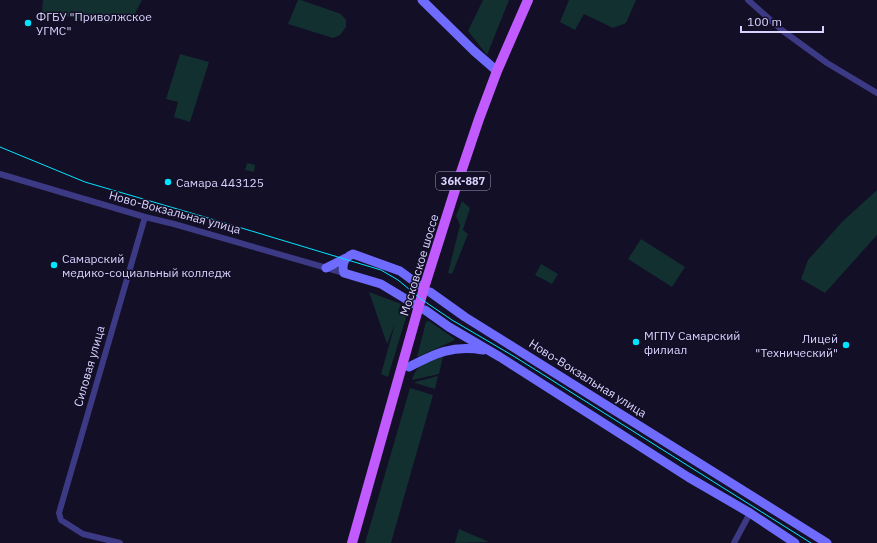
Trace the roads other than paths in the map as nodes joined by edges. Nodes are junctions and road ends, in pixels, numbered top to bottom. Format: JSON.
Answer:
{"nodes":[{"id":1,"x":422,"y":0,"type":"edge"},
{"id":2,"x":522,"y":0,"type":"edge"},
{"id":3,"x":528,"y":0,"type":"edge"},
{"id":4,"x":534,"y":0,"type":"edge"},
{"id":5,"x":748,"y":0,"type":"edge"},
{"id":6,"x":494,"y":69,"type":"junction"},
{"id":7,"x":877,"y":93,"type":"edge"},
{"id":8,"x":0,"y":174,"type":"edge"},
{"id":9,"x":145,"y":217,"type":"junction"},
{"id":10,"x":346,"y":258,"type":"junction"},
{"id":11,"x":326,"y":268,"type":"junction"},
{"id":12,"x":344,"y":273,"type":"junction"},
{"id":13,"x":424,"y":288,"type":"junction"},
{"id":14,"x":419,"y":307,"type":"junction"},
{"id":15,"x":490,"y":352,"type":"junction"},
{"id":16,"x":405,"y":368,"type":"junction"},
{"id":17,"x":750,"y":513,"type":"junction"},
{"id":18,"x":120,"y":543,"type":"edge"},
{"id":19,"x":347,"y":543,"type":"edge"},
{"id":20,"x":352,"y":543,"type":"edge"},
{"id":21,"x":360,"y":543,"type":"edge"},
{"id":22,"x":734,"y":543,"type":"edge"},
{"id":23,"x":795,"y":543,"type":"edge"},
{"id":24,"x":827,"y":543,"type":"edge"}],
"edges":[{"from":1,"to":6,"type":"main road"},
{"from":2,"to":6,"type":"main road","name":"Московское шоссе","number":"36К-887"},
{"from":3,"to":6,"type":"main road","name":"Московское шоссе","number":"36К-887"},
{"from":4,"to":13,"type":"main road","name":"Московское шоссе","number":"36К-887"},
{"from":5,"to":7,"type":"street"},
{"from":6,"to":13,"type":"main road","name":"Московское шоссе","number":"36К-887"},
{"from":8,"to":9,"type":"street","name":"Ново-Вокзальная улица"},
{"from":9,"to":11,"type":"street","name":"Ново-Вокзальная улица"},
{"from":9,"to":18,"type":"street","name":"Силовая улица"},
{"from":10,"to":11,"type":"main road"},
{"from":10,"to":12,"type":"main road"},
{"from":10,"to":13,"type":"main road","name":"Ново-Вокзальная улица"},
{"from":11,"to":12,"type":"street","name":"Ново-Вокзальная улица"},
{"from":12,"to":14,"type":"main road","name":"Ново-Вокзальная улица"},
{"from":13,"to":14,"type":"main road","name":"Московское шоссе","number":"36К-887"},
{"from":13,"to":24,"type":"main road","name":"Ново-Вокзальная улица"},
{"from":14,"to":15,"type":"main road","name":"Ново-Вокзальная улица"},
{"from":14,"to":16,"type":"main road","name":"Московское шоссе","number":"36К-887"},
{"from":14,"to":19,"type":"main road","name":"Московское шоссе","number":"36К-887"},
{"from":15,"to":16,"type":"main road"},
{"from":15,"to":17,"type":"main road","name":"Ново-Вокзальная улица"},
{"from":16,"to":20,"type":"main road","name":"Московское шоссе","number":"36К-887"},
{"from":16,"to":21,"type":"main road","name":"Московское шоссе","number":"36К-887"},
{"from":17,"to":22,"type":"street"},
{"from":17,"to":23,"type":"main road","name":"Ново-Вокзальная улица"}]}
